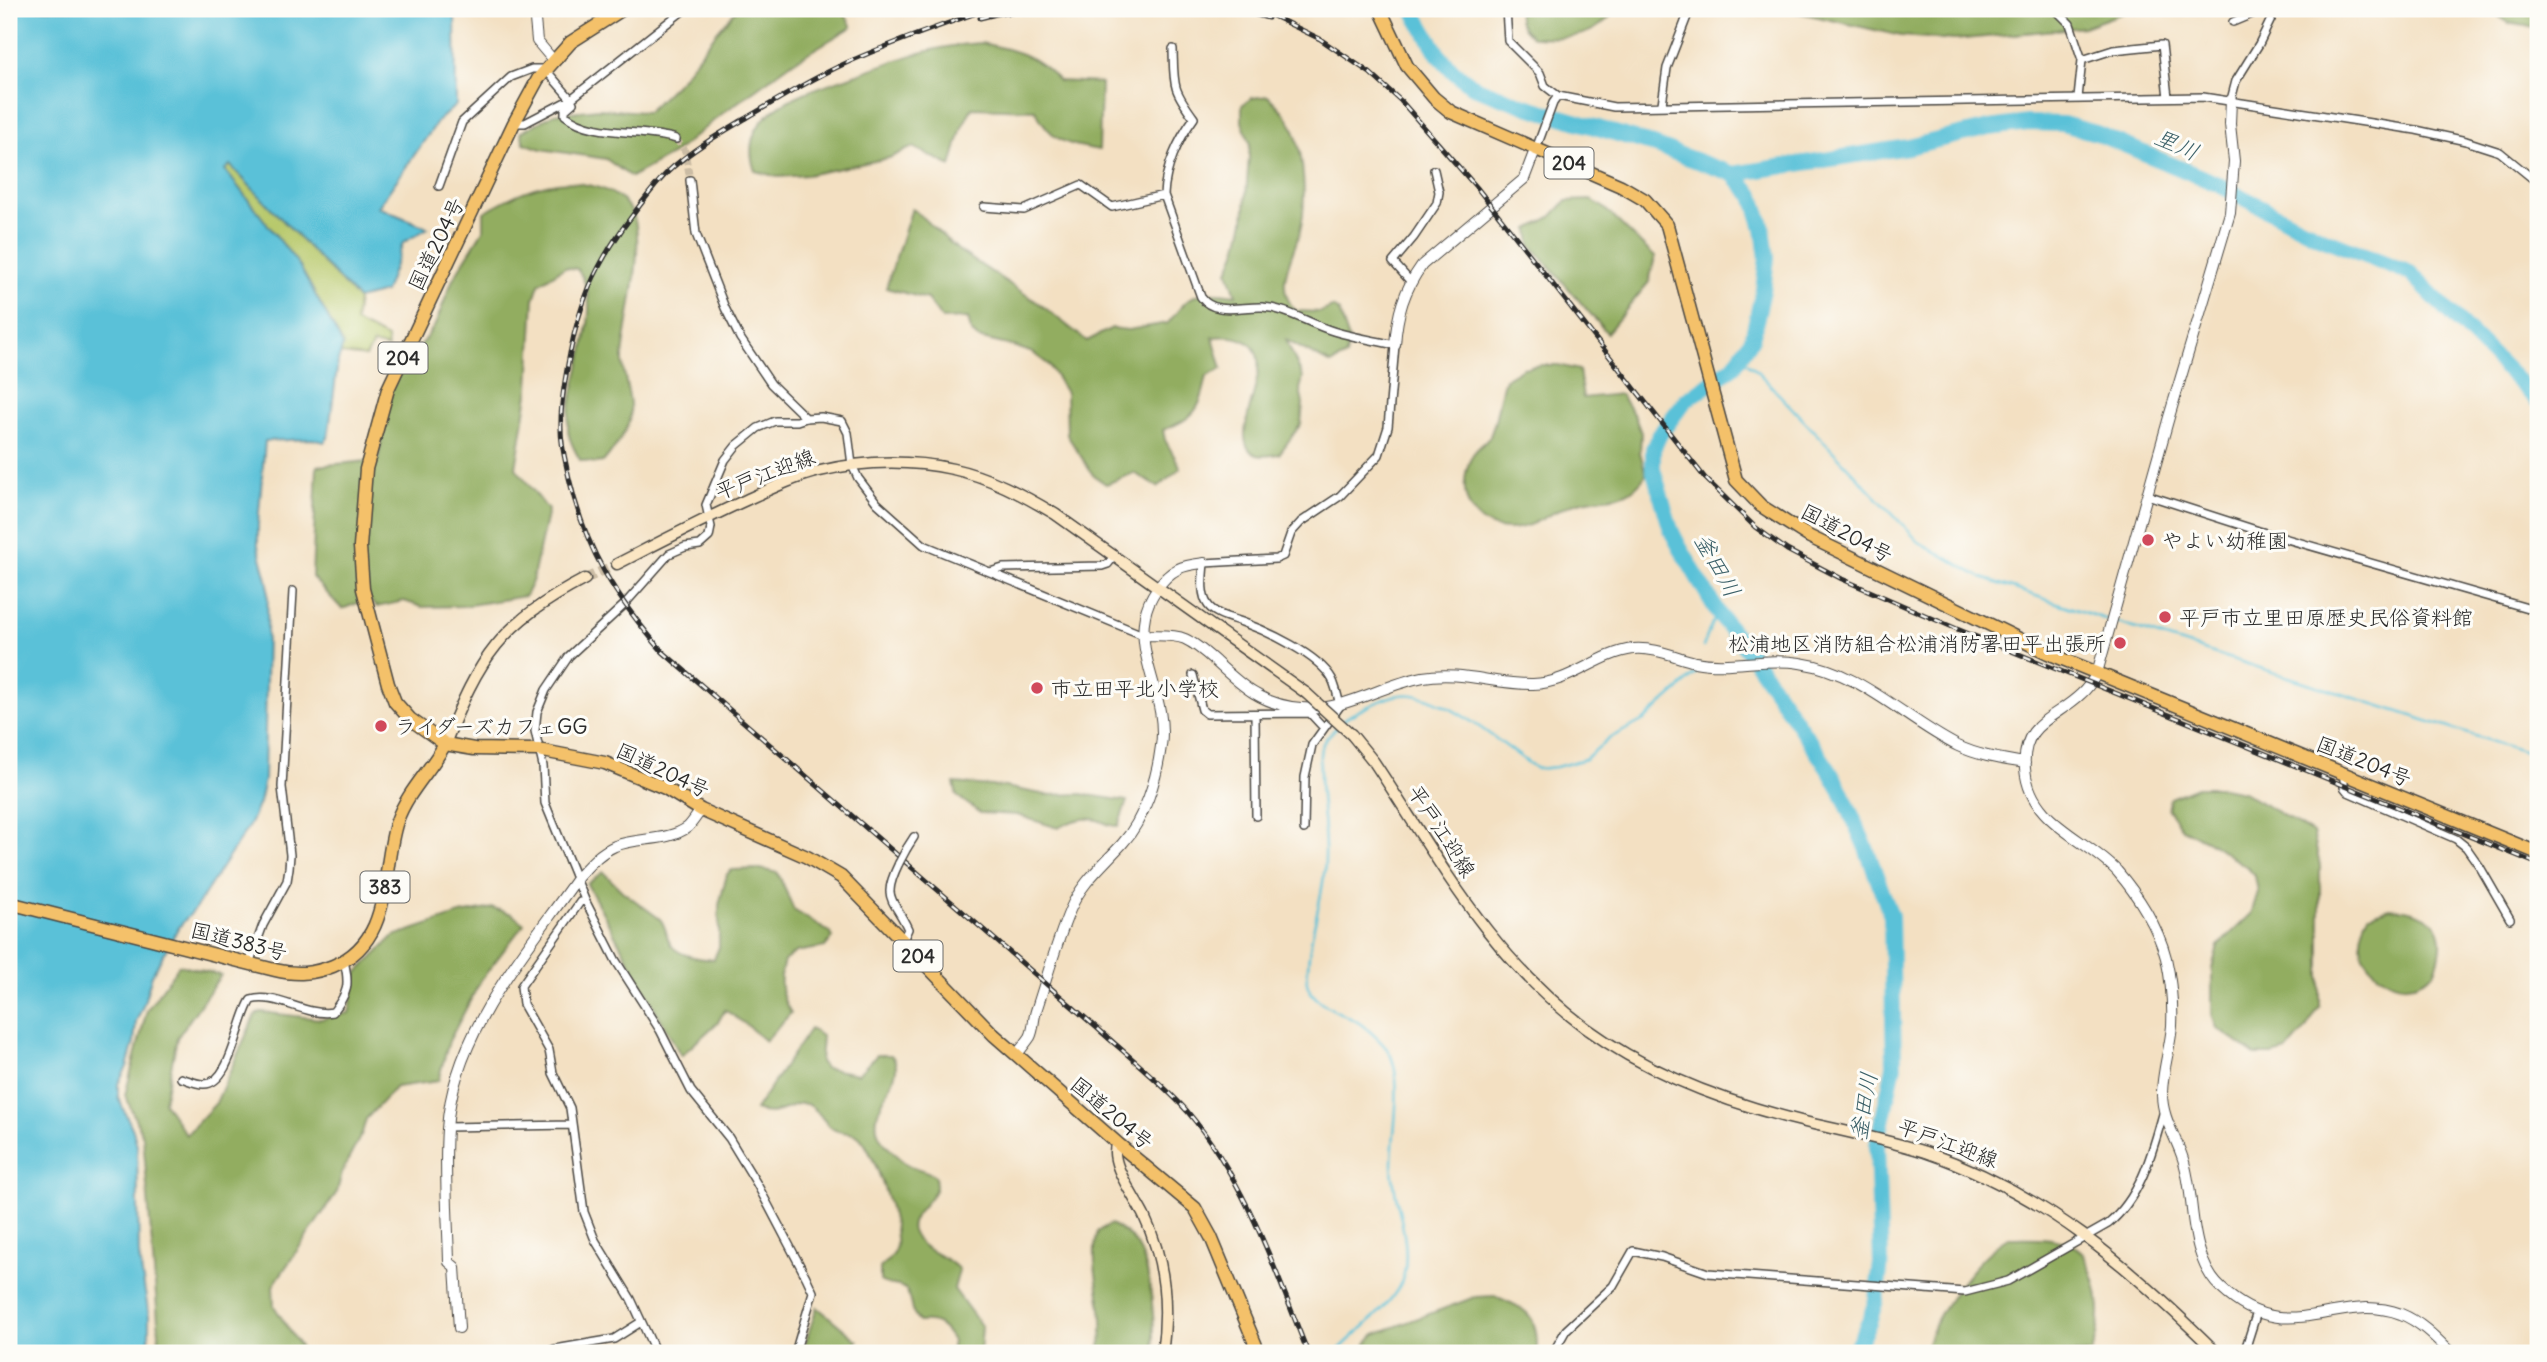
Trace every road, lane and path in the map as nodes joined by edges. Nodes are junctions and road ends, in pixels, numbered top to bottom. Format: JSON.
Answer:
{"nodes":[{"id":1,"x":534,"y":9,"type":"edge"},
{"id":2,"x":623,"y":9,"type":"edge"},
{"id":3,"x":685,"y":9,"type":"edge"},
{"id":4,"x":1380,"y":9,"type":"edge"},
{"id":5,"x":1506,"y":9,"type":"edge"},
{"id":6,"x":1690,"y":9,"type":"edge"},
{"id":7,"x":2055,"y":9,"type":"edge"},
{"id":8,"x":2255,"y":10,"type":"edge"},
{"id":9,"x":2275,"y":11,"type":"edge"},
{"id":10,"x":2233,"y":22,"type":"dead end"},
{"id":11,"x":1172,"y":49,"type":"dead end"},
{"id":12,"x":2082,"y":61,"type":"junction"},
{"id":13,"x":549,"y":64,"type":"junction"},
{"id":14,"x":2168,"y":97,"type":"junction"},
{"id":15,"x":2078,"y":98,"type":"junction"},
{"id":16,"x":571,"y":99,"type":"junction"},
{"id":17,"x":1555,"y":99,"type":"junction"},
{"id":18,"x":2231,"y":100,"type":"junction"},
{"id":19,"x":1662,"y":104,"type":"junction"},
{"id":20,"x":514,"y":123,"type":"junction"},
{"id":21,"x":676,"y":139,"type":"dead end"},
{"id":22,"x":1536,"y":147,"type":"junction"},
{"id":23,"x":1434,"y":170,"type":"dead end"},
{"id":24,"x":690,"y":180,"type":"tunnel mouth"},
{"id":25,"x":2538,"y":183,"type":"edge"},
{"id":26,"x":439,"y":186,"type":"dead end"},
{"id":27,"x":1164,"y":195,"type":"junction"},
{"id":28,"x":984,"y":207,"type":"dead end"},
{"id":29,"x":1410,"y":281,"type":"junction"},
{"id":30,"x":1395,"y":345,"type":"junction"},
{"id":31,"x":806,"y":418,"type":"junction"},
{"id":32,"x":852,"y":465,"type":"junction"},
{"id":33,"x":2147,"y":495,"type":"junction"},
{"id":34,"x":709,"y":517,"type":"junction"},
{"id":35,"x":1115,"y":555,"type":"junction"},
{"id":36,"x":1204,"y":563,"type":"junction"},
{"id":37,"x":617,"y":564,"type":"tunnel mouth"},
{"id":38,"x":989,"y":572,"type":"junction"},
{"id":39,"x":585,"y":579,"type":"tunnel mouth"},
{"id":40,"x":1159,"y":587,"type":"junction"},
{"id":41,"x":293,"y":591,"type":"dead end"},
{"id":42,"x":2538,"y":611,"type":"edge"},
{"id":43,"x":1143,"y":635,"type":"junction"},
{"id":44,"x":2097,"y":673,"type":"junction"},
{"id":45,"x":1193,"y":676,"type":"dead end"},
{"id":46,"x":1339,"y":706,"type":"junction"},
{"id":47,"x":1255,"y":714,"type":"junction"},
{"id":48,"x":1324,"y":727,"type":"junction"},
{"id":49,"x":445,"y":744,"type":"junction"},
{"id":50,"x":538,"y":750,"type":"junction"},
{"id":51,"x":2025,"y":762,"type":"junction"},
{"id":52,"x":2344,"y":774,"type":"junction"},
{"id":53,"x":701,"y":810,"type":"junction"},
{"id":54,"x":1256,"y":816,"type":"dead end"},
{"id":55,"x":1304,"y":829,"type":"dead end"},
{"id":56,"x":914,"y":836,"type":"dead end"},
{"id":57,"x":2538,"y":853,"type":"edge"},
{"id":58,"x":578,"y":877,"type":"junction"},
{"id":59,"x":585,"y":900,"type":"junction"},
{"id":60,"x":9,"y":902,"type":"edge"},
{"id":61,"x":2510,"y":919,"type":"dead end"},
{"id":62,"x":903,"y":940,"type":"junction"},
{"id":63,"x":250,"y":961,"type":"dead end"},
{"id":64,"x":344,"y":961,"type":"junction"},
{"id":65,"x":1017,"y":1054,"type":"junction"},
{"id":66,"x":181,"y":1078,"type":"dead end"},
{"id":67,"x":2163,"y":1114,"type":"junction"},
{"id":68,"x":572,"y":1125,"type":"junction"},
{"id":69,"x":447,"y":1127,"type":"junction"},
{"id":70,"x":1117,"y":1143,"type":"junction"},
{"id":71,"x":2087,"y":1237,"type":"junction"},
{"id":72,"x":2257,"y":1312,"type":"junction"},
{"id":73,"x":641,"y":1322,"type":"junction"},
{"id":74,"x":459,"y":1328,"type":"dead end"},
{"id":75,"x":545,"y":1353,"type":"edge"},
{"id":76,"x":656,"y":1353,"type":"edge"},
{"id":77,"x":795,"y":1353,"type":"edge"},
{"id":78,"x":1162,"y":1353,"type":"edge"},
{"id":79,"x":1259,"y":1353,"type":"edge"},
{"id":80,"x":1553,"y":1353,"type":"edge"},
{"id":81,"x":2217,"y":1353,"type":"edge"},
{"id":82,"x":2244,"y":1353,"type":"edge"},
{"id":83,"x":2451,"y":1353,"type":"edge"}],
"edges":[{"from":1,"to":13,"type":"street"},
{"from":2,"to":13,"type":"highway","name":"国道204号","number":"204"},
{"from":3,"to":16,"type":"street"},
{"from":4,"to":22,"type":"highway","name":"国道204号","number":"204"},
{"from":5,"to":17,"type":"street"},
{"from":6,"to":19,"type":"street"},
{"from":7,"to":12,"type":"street"},
{"from":8,"to":9,"type":"street"},
{"from":8,"to":10,"type":"street"},
{"from":9,"to":18,"type":"street"},
{"from":11,"to":27,"type":"street"},
{"from":12,"to":14,"type":"street"},
{"from":12,"to":15,"type":"street"},
{"from":13,"to":16,"type":"street"},
{"from":13,"to":20,"type":"highway","name":"国道204号","number":"204"},
{"from":13,"to":26,"type":"street"},
{"from":14,"to":15,"type":"street"},
{"from":14,"to":18,"type":"street"},
{"from":15,"to":19,"type":"street"},
{"from":16,"to":20,"type":"street"},
{"from":16,"to":21,"type":"street"},
{"from":17,"to":19,"type":"street"},
{"from":17,"to":22,"type":"street"},
{"from":18,"to":25,"type":"street"},
{"from":18,"to":33,"type":"street"},
{"from":20,"to":49,"type":"highway","name":"国道204号","number":"204"},
{"from":22,"to":29,"type":"street"},
{"from":22,"to":44,"type":"highway","name":"国道204号","number":"204"},
{"from":23,"to":29,"type":"street"},
{"from":24,"to":31,"type":"street"},
{"from":27,"to":28,"type":"street"},
{"from":27,"to":30,"type":"street"},
{"from":29,"to":30,"type":"street"},
{"from":30,"to":36,"type":"street"},
{"from":31,"to":32,"type":"street"},
{"from":31,"to":34,"type":"street"},
{"from":32,"to":34,"type":"main road","name":"平戸江迎線"},
{"from":32,"to":35,"type":"main road","name":"平戸江迎線"},
{"from":32,"to":38,"type":"street"},
{"from":33,"to":42,"type":"street"},
{"from":33,"to":44,"type":"street"},
{"from":34,"to":37,"type":"main road","name":"平戸江迎線"},
{"from":34,"to":50,"type":"street"},
{"from":35,"to":38,"type":"street"},
{"from":35,"to":40,"type":"main road","name":"平戸江迎線"},
{"from":36,"to":40,"type":"street"},
{"from":36,"to":46,"type":"street"},
{"from":38,"to":43,"type":"street"},
{"from":39,"to":49,"type":"main road"},
{"from":40,"to":43,"type":"street"},
{"from":40,"to":71,"type":"main road","name":"平戸江迎線","bridge":true},
{"from":41,"to":63,"type":"street"},
{"from":43,"to":46,"type":"street"},
{"from":43,"to":65,"type":"street"},
{"from":44,"to":51,"type":"street"},
{"from":44,"to":52,"type":"highway","name":"国道204号","number":"204"},
{"from":45,"to":47,"type":"street"},
{"from":46,"to":48,"type":"street"},
{"from":46,"to":51,"type":"street"},
{"from":47,"to":48,"type":"street"},
{"from":47,"to":54,"type":"street"},
{"from":48,"to":55,"type":"street"},
{"from":49,"to":50,"type":"highway","name":"国道204号","number":"204"},
{"from":49,"to":64,"type":"highway","name":"国道383号","number":"383"},
{"from":50,"to":53,"type":"highway","name":"国道204号","number":"204"},
{"from":50,"to":58,"type":"street"},
{"from":51,"to":67,"type":"street"},
{"from":52,"to":57,"type":"highway","name":"国道204号","number":"204"},
{"from":52,"to":61,"type":"street"},
{"from":53,"to":58,"type":"street"},
{"from":53,"to":62,"type":"highway","name":"国道204号","number":"204"},
{"from":56,"to":62,"type":"street","bridge":true},
{"from":58,"to":59,"type":"street"},
{"from":58,"to":69,"type":"street"},
{"from":59,"to":68,"type":"street"},
{"from":59,"to":77,"type":"street"},
{"from":60,"to":64,"type":"highway","name":"国道383号","number":"383"},
{"from":62,"to":65,"type":"highway","name":"国道204号","number":"204"},
{"from":64,"to":66,"type":"street"},
{"from":65,"to":70,"type":"highway","name":"国道204号","number":"204"},
{"from":67,"to":71,"type":"street"},
{"from":67,"to":72,"type":"street"},
{"from":68,"to":69,"type":"street"},
{"from":68,"to":73,"type":"street"},
{"from":69,"to":74,"type":"street"},
{"from":70,"to":78,"type":"main road"},
{"from":70,"to":79,"type":"highway","name":"国道204号","number":"204"},
{"from":71,"to":80,"type":"street"},
{"from":71,"to":81,"type":"main road","name":"平戸江迎線"},
{"from":72,"to":82,"type":"street"},
{"from":72,"to":83,"type":"street"},
{"from":73,"to":75,"type":"street"},
{"from":73,"to":76,"type":"street"}]}
